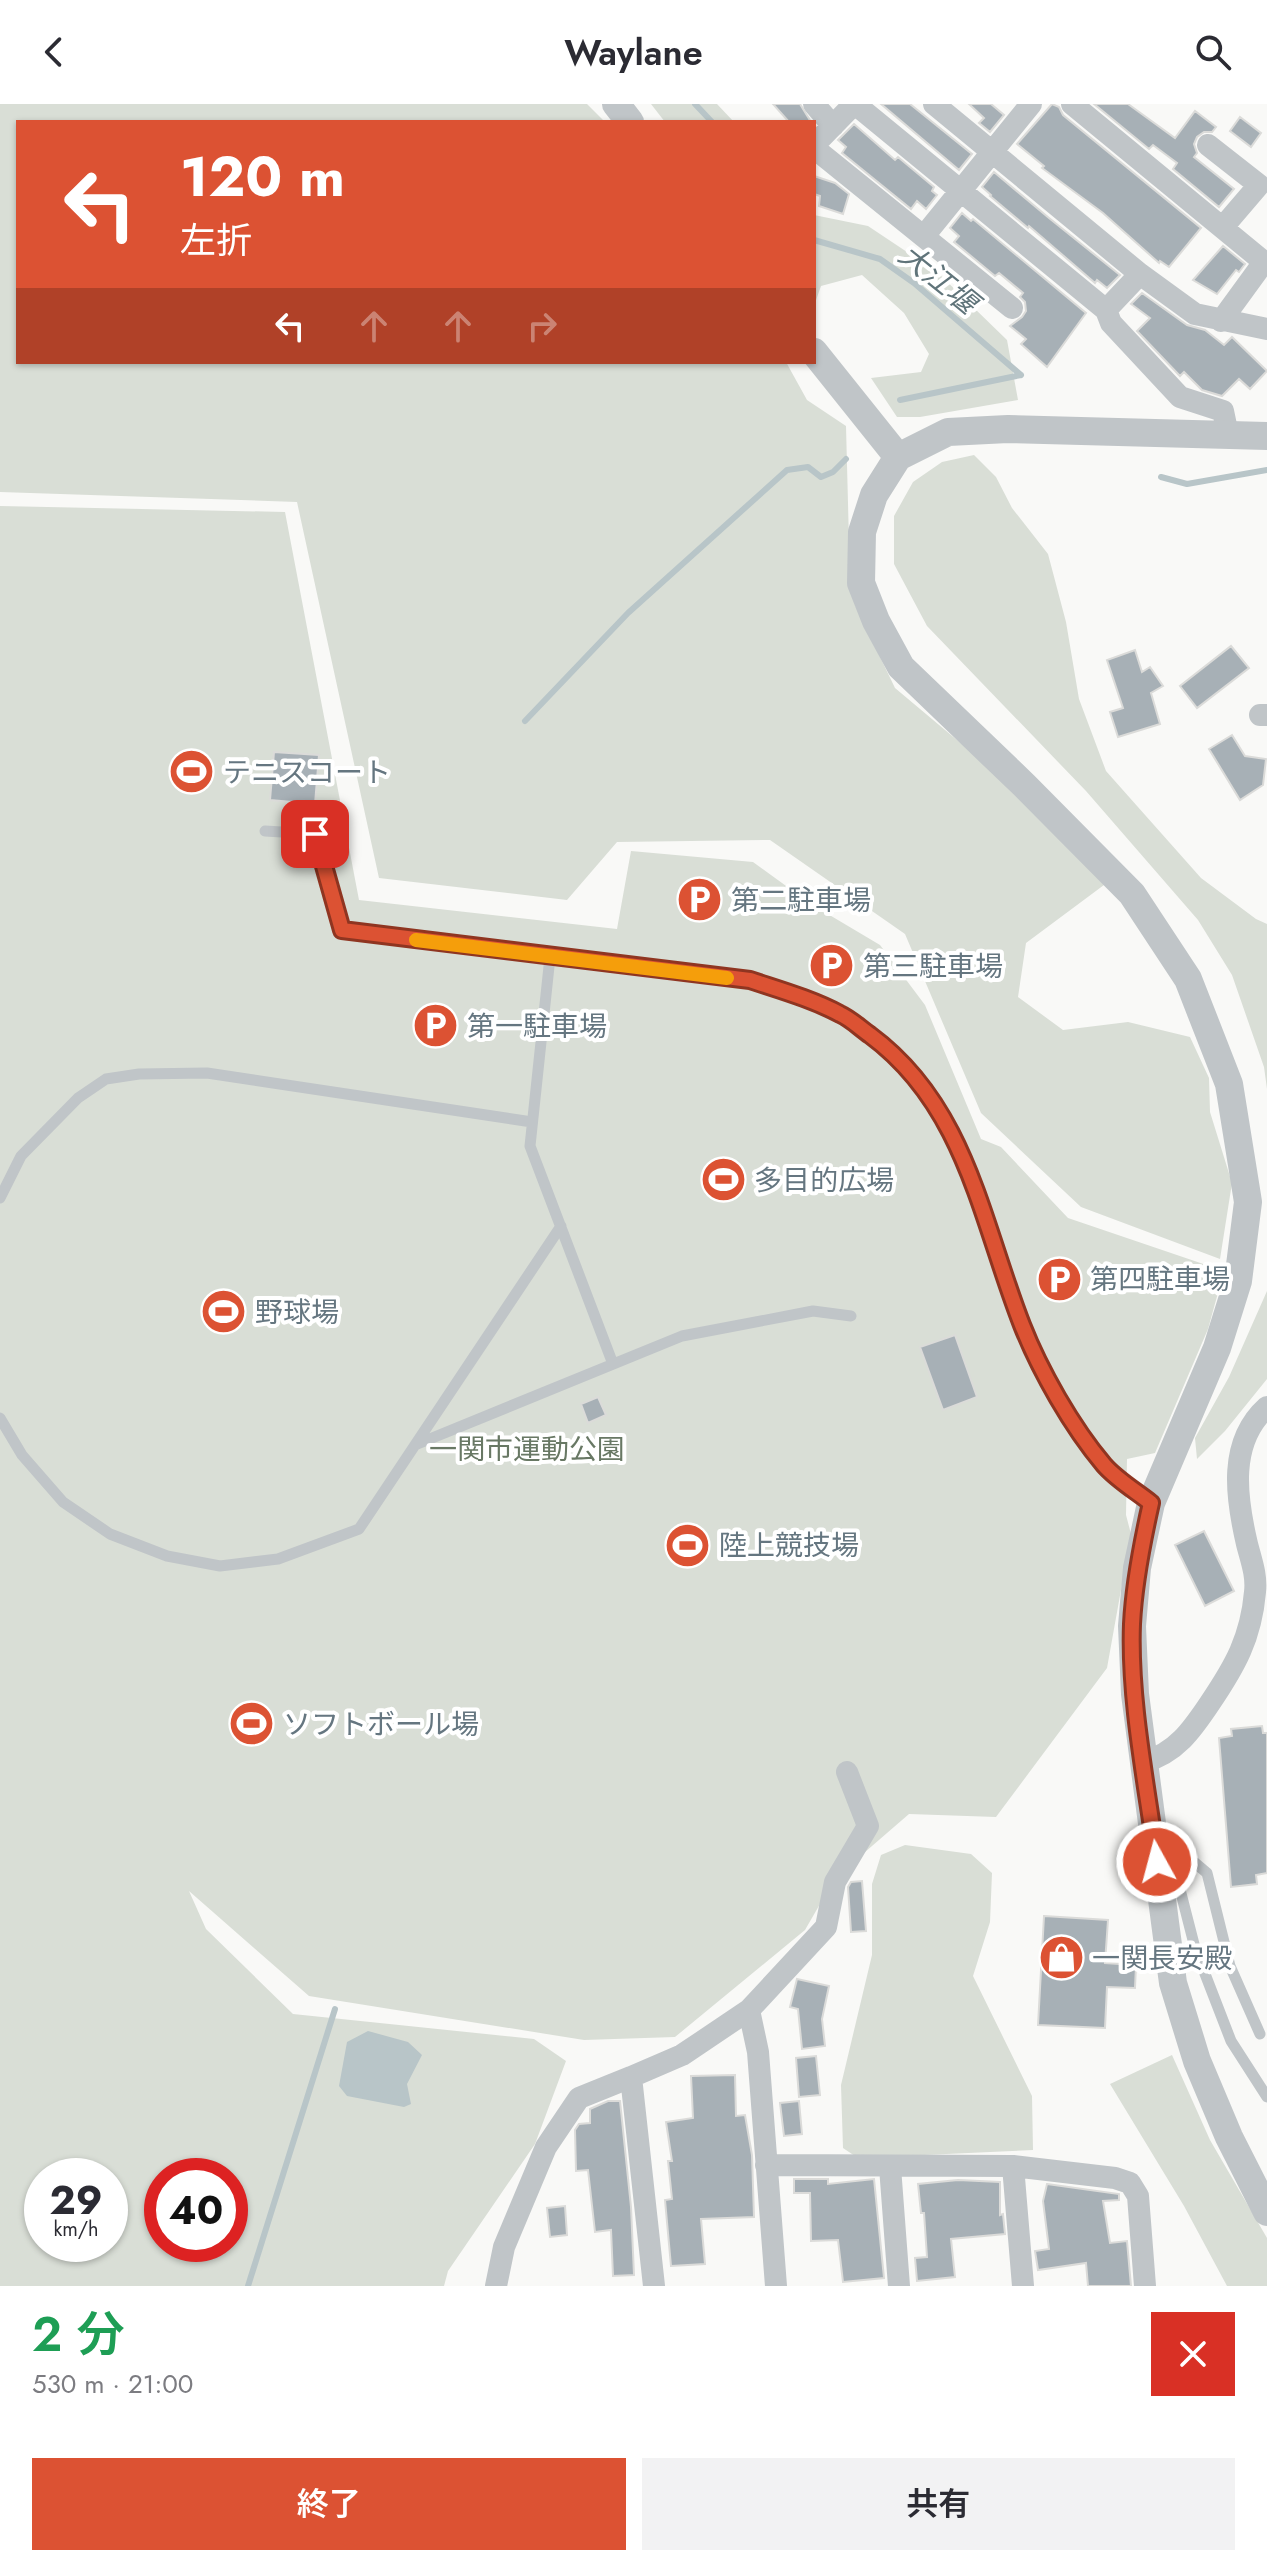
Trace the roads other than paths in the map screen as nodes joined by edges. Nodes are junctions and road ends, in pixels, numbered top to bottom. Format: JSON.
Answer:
{"nodes":[{"id":1,"x":616,"y":104,"type":"edge"},
{"id":2,"x":814,"y":104,"type":"edge"},
{"id":3,"x":854,"y":104,"type":"edge"},
{"id":4,"x":934,"y":104,"type":"edge"},
{"id":5,"x":1031,"y":104,"type":"edge"},
{"id":6,"x":1072,"y":104,"type":"edge"},
{"id":7,"x":628,"y":120,"type":"edge"},
{"id":8,"x":833,"y":126,"type":"junction"},
{"id":9,"x":816,"y":144,"type":"edge"},
{"id":10,"x":1208,"y":145,"type":"dead end"},
{"id":11,"x":816,"y":148,"type":"edge"},
{"id":12,"x":991,"y":152,"type":"junction"},
{"id":13,"x":961,"y":191,"type":"junction"},
{"id":14,"x":1223,"y":227,"type":"junction"},
{"id":15,"x":924,"y":236,"type":"junction"},
{"id":16,"x":1140,"y":274,"type":"junction"},
{"id":17,"x":1012,"y":308,"type":"dead end"},
{"id":18,"x":1106,"y":310,"type":"junction"},
{"id":19,"x":1221,"y":321,"type":"junction"},
{"id":20,"x":1267,"y":329,"type":"edge"},
{"id":21,"x":816,"y":354,"type":"edge"},
{"id":22,"x":1228,"y":435,"type":"junction"},
{"id":23,"x":1267,"y":436,"type":"edge"},
{"id":24,"x":898,"y":457,"type":"junction"},
{"id":25,"x":265,"y":831,"type":"dead end"},
{"id":26,"x":550,"y":957,"type":"junction"},
{"id":27,"x":532,"y":1122,"type":"junction"},
{"id":28,"x":0,"y":1198,"type":"edge"},
{"id":29,"x":561,"y":1226,"type":"junction"},
{"id":30,"x":851,"y":1316,"type":"dead end"},
{"id":31,"x":613,"y":1364,"type":"junction"},
{"id":32,"x":1267,"y":1407,"type":"edge"},
{"id":33,"x":0,"y":1418,"type":"edge"},
{"id":34,"x":414,"y":1446,"type":"junction"},
{"id":35,"x":1151,"y":1503,"type":"junction"},
{"id":36,"x":1144,"y":1762,"type":"junction"},
{"id":37,"x":847,"y":1772,"type":"dead end"},
{"id":38,"x":1164,"y":1860,"type":"junction"},
{"id":39,"x":749,"y":2010,"type":"junction"},
{"id":40,"x":1260,"y":2034,"type":"dead end"},
{"id":41,"x":631,"y":2077,"type":"junction"},
{"id":42,"x":1267,"y":2097,"type":"edge"},
{"id":43,"x":766,"y":2165,"type":"junction"},
{"id":44,"x":1013,"y":2166,"type":"junction"},
{"id":45,"x":890,"y":2167,"type":"junction"},
{"id":46,"x":1267,"y":2212,"type":"edge"},
{"id":47,"x":496,"y":2286,"type":"edge"},
{"id":48,"x":654,"y":2286,"type":"edge"},
{"id":49,"x":776,"y":2286,"type":"edge"},
{"id":50,"x":899,"y":2286,"type":"edge"},
{"id":51,"x":1023,"y":2286,"type":"edge"},
{"id":52,"x":1145,"y":2286,"type":"edge"}],
"edges":[{"from":1,"to":7,"type":"street"},
{"from":2,"to":8,"type":"street"},
{"from":3,"to":8,"type":"street"},
{"from":3,"to":13,"type":"street"},
{"from":4,"to":12,"type":"street"},
{"from":5,"to":12,"type":"street"},
{"from":6,"to":14,"type":"street"},
{"from":8,"to":9,"type":"street"},
{"from":10,"to":14,"type":"street"},
{"from":11,"to":15,"type":"street"},
{"from":12,"to":13,"type":"street"},
{"from":12,"to":16,"type":"street"},
{"from":13,"to":15,"type":"street"},
{"from":13,"to":18,"type":"street"},
{"from":14,"to":19,"type":"street"},
{"from":15,"to":17,"type":"street"},
{"from":16,"to":18,"type":"street"},
{"from":16,"to":19,"type":"street"},
{"from":18,"to":22,"type":"street"},
{"from":19,"to":20,"type":"street"},
{"from":21,"to":24,"type":"street"},
{"from":22,"to":23,"type":"street"},
{"from":22,"to":24,"type":"street"},
{"from":24,"to":35,"type":"street"},
{"from":25,"to":26,"type":"lane"},
{"from":26,"to":27,"type":"lane"},
{"from":26,"to":35,"type":"lane"},
{"from":27,"to":28,"type":"lane"},
{"from":27,"to":29,"type":"lane"},
{"from":29,"to":31,"type":"lane"},
{"from":29,"to":34,"type":"lane"},
{"from":30,"to":31,"type":"lane"},
{"from":31,"to":34,"type":"lane"},
{"from":32,"to":36,"type":"street"},
{"from":33,"to":34,"type":"lane"},
{"from":35,"to":36,"type":"street"},
{"from":36,"to":38,"type":"street"},
{"from":37,"to":39,"type":"street"},
{"from":38,"to":40,"type":"lane"},
{"from":38,"to":42,"type":"lane"},
{"from":38,"to":46,"type":"street"},
{"from":39,"to":41,"type":"street"},
{"from":39,"to":43,"type":"street"},
{"from":41,"to":47,"type":"street"},
{"from":41,"to":48,"type":"street"},
{"from":43,"to":45,"type":"street"},
{"from":43,"to":49,"type":"street"},
{"from":44,"to":45,"type":"street"},
{"from":44,"to":51,"type":"street"},
{"from":44,"to":52,"type":"street"},
{"from":45,"to":50,"type":"street"}]}
